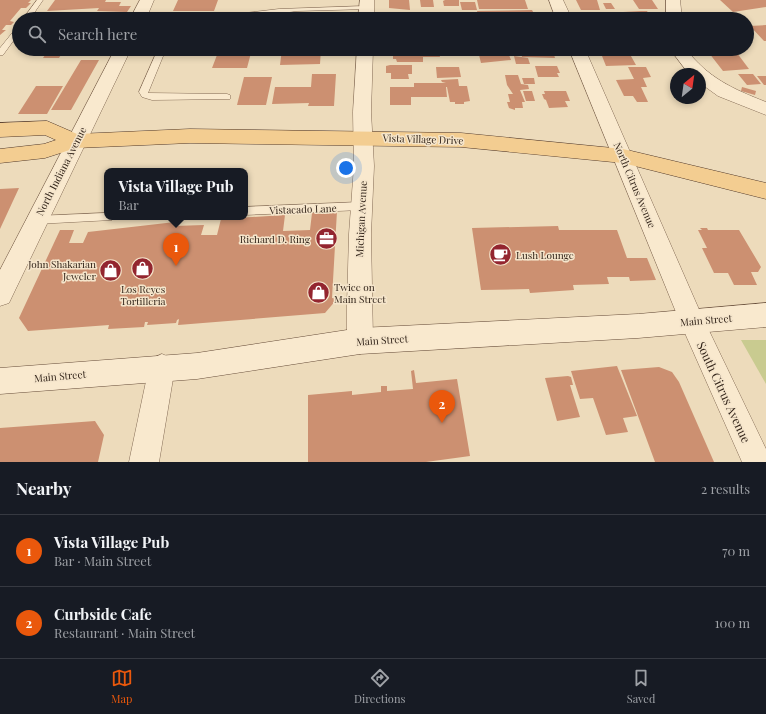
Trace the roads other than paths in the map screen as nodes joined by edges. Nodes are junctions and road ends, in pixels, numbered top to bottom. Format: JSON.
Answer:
{"nodes":[{"id":1,"x":40,"y":0,"type":"edge"},
{"id":2,"x":147,"y":0,"type":"edge"},
{"id":3,"x":556,"y":0,"type":"edge"},
{"id":4,"x":673,"y":0,"type":"edge"},
{"id":5,"x":366,"y":9,"type":"edge"},
{"id":6,"x":31,"y":12,"type":"edge"},
{"id":7,"x":141,"y":12,"type":"edge"},
{"id":8,"x":262,"y":12,"type":"edge"},
{"id":9,"x":561,"y":12,"type":"edge"},
{"id":10,"x":674,"y":12,"type":"edge"},
{"id":11,"x":12,"y":37,"type":"edge"},
{"id":12,"x":0,"y":53,"type":"edge"},
{"id":13,"x":120,"y":56,"type":"edge"},
{"id":14,"x":159,"y":56,"type":"edge"},
{"id":15,"x":365,"y":56,"type":"edge"},
{"id":16,"x":580,"y":56,"type":"edge"},
{"id":17,"x":683,"y":56,"type":"edge"},
{"id":18,"x":693,"y":68,"type":"edge"},
{"id":19,"x":706,"y":80,"type":"edge"},
{"id":20,"x":226,"y":97,"type":"dead end"},
{"id":21,"x":766,"y":109,"type":"edge"},
{"id":22,"x":0,"y":130,"type":"edge"},
{"id":23,"x":363,"y":138,"type":"junction"},
{"id":24,"x":75,"y":141,"type":"junction"},
{"id":25,"x":0,"y":156,"type":"edge"},
{"id":26,"x":623,"y":156,"type":"junction"},
{"id":27,"x":766,"y":191,"type":"edge"},
{"id":28,"x":361,"y":206,"type":"junction"},
{"id":29,"x":248,"y":211,"type":"edge"},
{"id":30,"x":104,"y":217,"type":"edge"},
{"id":31,"x":36,"y":220,"type":"junction"},
{"id":32,"x":0,"y":295,"type":"edge"},
{"id":33,"x":766,"y":315,"type":"edge"},
{"id":34,"x":692,"y":322,"type":"junction"},
{"id":35,"x":360,"y":341,"type":"junction"},
{"id":36,"x":162,"y":367,"type":"junction"},
{"id":37,"x":0,"y":381,"type":"edge"},
{"id":38,"x":144,"y":462,"type":"edge"},
{"id":39,"x":757,"y":462,"type":"edge"}],
"edges":[{"from":1,"to":6,"type":"lane"},
{"from":2,"to":7,"type":"street"},
{"from":3,"to":9,"type":"street"},
{"from":4,"to":10,"type":"street"},
{"from":5,"to":8,"type":"lane"},
{"from":11,"to":12,"type":"lane"},
{"from":13,"to":24,"type":"street","name":"North Indiana Avenue"},
{"from":14,"to":20,"type":"lane"},
{"from":15,"to":23,"type":"street","name":"Michigan Avenue"},
{"from":16,"to":26,"type":"street","name":"North Citrus Avenue"},
{"from":17,"to":18,"type":"street"},
{"from":19,"to":21,"type":"street"},
{"from":22,"to":24,"type":"main road","name":"Vista Village Drive"},
{"from":23,"to":24,"type":"main road","name":"Vista Village Drive"},
{"from":23,"to":26,"type":"main road","name":"Vista Village Drive"},
{"from":23,"to":28,"type":"street","name":"Michigan Avenue"},
{"from":24,"to":25,"type":"main road","name":"Vista Village Drive"},
{"from":24,"to":31,"type":"street","name":"North Indiana Avenue"},
{"from":26,"to":27,"type":"main road","name":"Vista Village Drive"},
{"from":26,"to":34,"type":"street","name":"North Citrus Avenue"},
{"from":28,"to":29,"type":"lane","name":"Vistacado Lane"},
{"from":28,"to":35,"type":"street","name":"Michigan Avenue"},
{"from":30,"to":31,"type":"lane"},
{"from":31,"to":32,"type":"street","name":"North Indiana Avenue"},
{"from":33,"to":34,"type":"street","name":"Main Street"},
{"from":34,"to":35,"type":"street","name":"Main Street"},
{"from":34,"to":39,"type":"street","name":"South Citrus Avenue"},
{"from":35,"to":36,"type":"street","name":"Main Street"},
{"from":36,"to":37,"type":"street","name":"Main Street"},
{"from":36,"to":38,"type":"street"}]}
